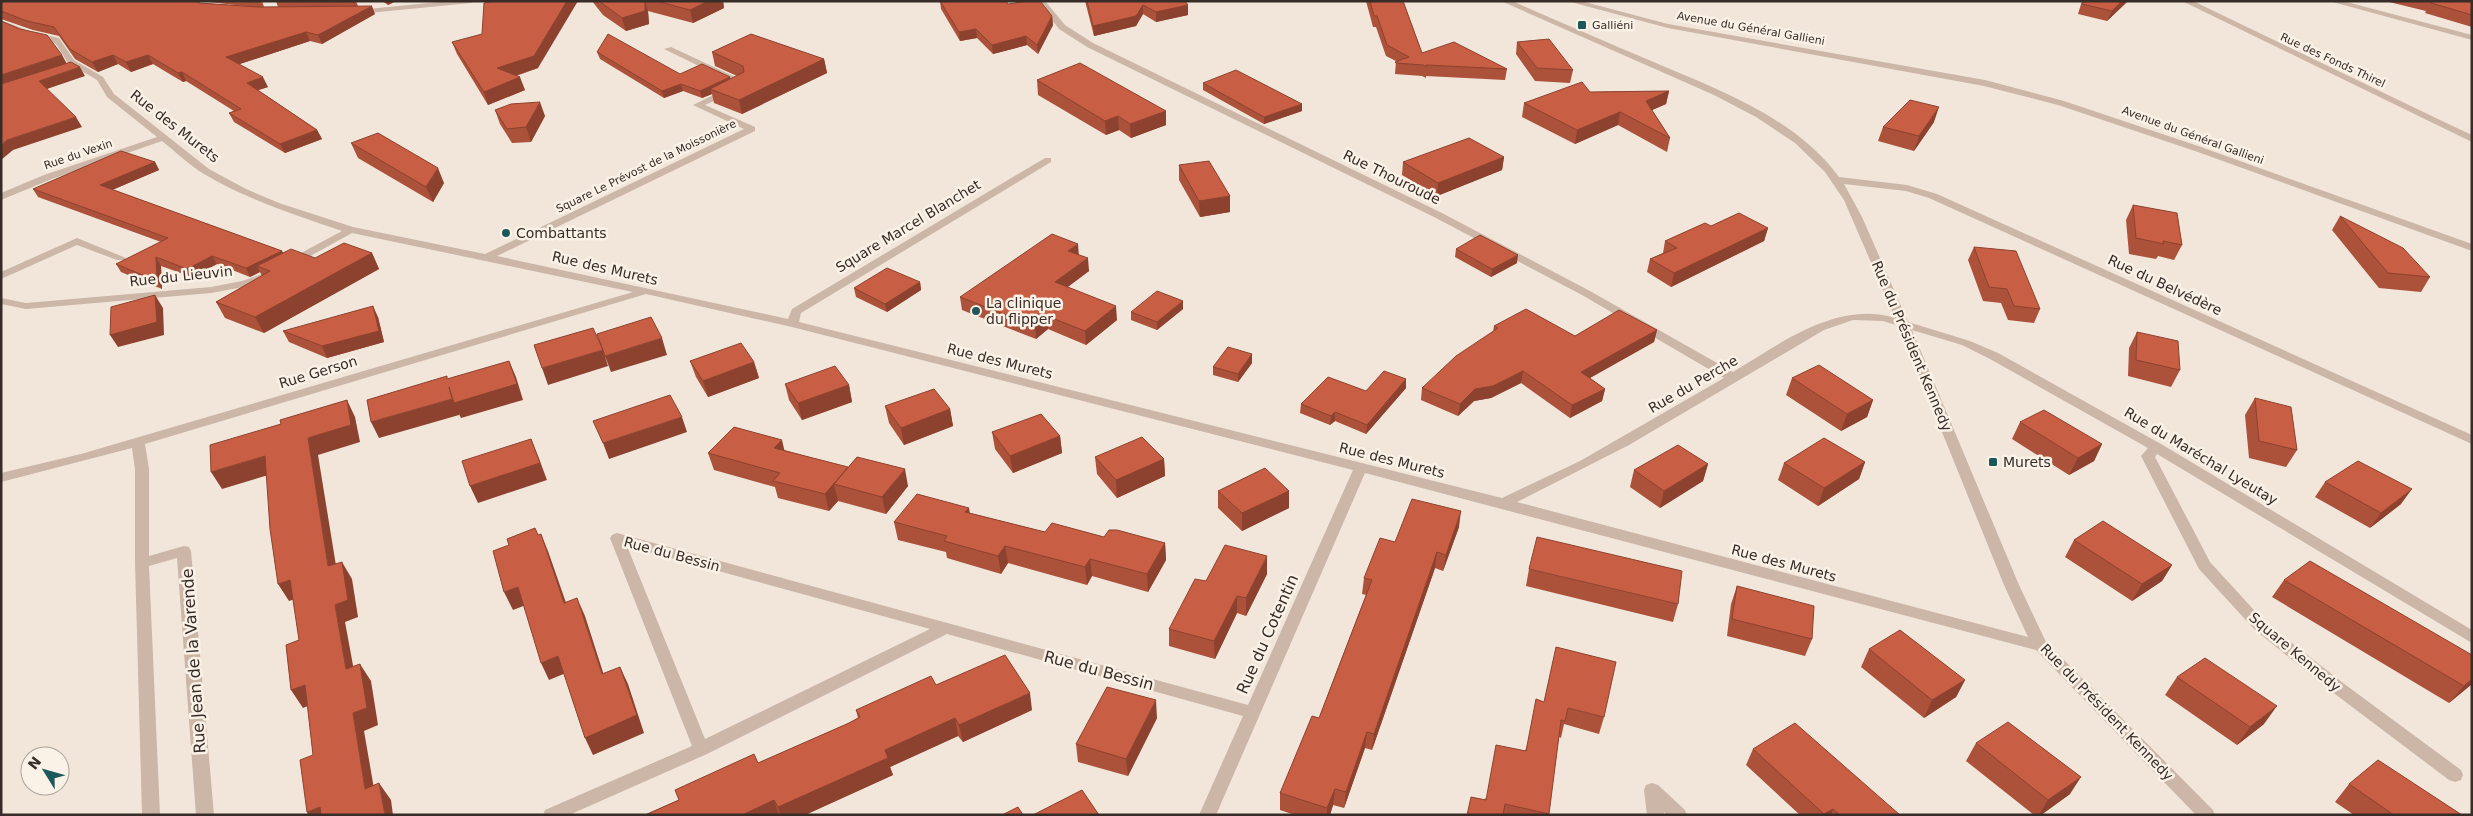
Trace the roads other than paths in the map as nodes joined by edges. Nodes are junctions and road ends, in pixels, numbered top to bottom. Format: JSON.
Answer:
{"nodes":[{"id":1,"x":471,"y":1,"type":"edge"},
{"id":2,"x":1042,"y":1,"type":"edge"},
{"id":3,"x":1506,"y":1,"type":"edge"},
{"id":4,"x":1571,"y":1,"type":"edge"},
{"id":5,"x":1600,"y":1,"type":"edge"},
{"id":6,"x":2186,"y":1,"type":"edge"},
{"id":7,"x":2333,"y":1,"type":"edge"},
{"id":8,"x":344,"y":12,"type":"edge"},
{"id":9,"x":1,"y":22,"type":"edge"},
{"id":10,"x":2472,"y":38,"type":"edge"},
{"id":11,"x":668,"y":50,"type":"dead end"},
{"id":12,"x":79,"y":65,"type":"junction"},
{"id":13,"x":1899,"y":66,"type":"junction"},
{"id":14,"x":61,"y":71,"type":"edge"},
{"id":15,"x":165,"y":137,"type":"junction"},
{"id":16,"x":2472,"y":139,"type":"edge"},
{"id":17,"x":1048,"y":160,"type":"dead end"},
{"id":18,"x":1839,"y":180,"type":"junction"},
{"id":19,"x":1,"y":197,"type":"edge"},
{"id":20,"x":351,"y":230,"type":"junction"},
{"id":21,"x":2472,"y":248,"type":"edge"},
{"id":22,"x":487,"y":257,"type":"junction"},
{"id":23,"x":121,"y":258,"type":"dead end"},
{"id":24,"x":1,"y":276,"type":"edge"},
{"id":25,"x":644,"y":292,"type":"junction"},
{"id":26,"x":1,"y":301,"type":"edge"},
{"id":27,"x":1904,"y":323,"type":"junction"},
{"id":28,"x":793,"y":324,"type":"junction"},
{"id":29,"x":1734,"y":378,"type":"junction"},
{"id":30,"x":2472,"y":440,"type":"edge"},
{"id":31,"x":138,"y":442,"type":"junction"},
{"id":32,"x":2156,"y":447,"type":"junction"},
{"id":33,"x":1361,"y":467,"type":"junction"},
{"id":34,"x":1,"y":478,"type":"edge"},
{"id":35,"x":1503,"y":503,"type":"junction"},
{"id":36,"x":142,"y":563,"type":"junction"},
{"id":37,"x":946,"y":628,"type":"junction"},
{"id":38,"x":2472,"y":637,"type":"edge"},
{"id":39,"x":2041,"y":646,"type":"junction"},
{"id":40,"x":1252,"y":712,"type":"junction"},
{"id":41,"x":700,"y":749,"type":"junction"},
{"id":42,"x":2455,"y":775,"type":"dead end"},
{"id":43,"x":151,"y":815,"type":"edge"},
{"id":44,"x":204,"y":815,"type":"edge"},
{"id":45,"x":551,"y":815,"type":"edge"},
{"id":46,"x":1206,"y":815,"type":"edge"},
{"id":47,"x":1656,"y":815,"type":"edge"},
{"id":48,"x":1679,"y":815,"type":"edge"},
{"id":49,"x":2206,"y":815,"type":"edge"}],
"edges":[{"from":1,"to":8,"type":"street"},
{"from":2,"to":29,"type":"street","name":"Rue Thouroude"},
{"from":3,"to":18,"type":"street","name":"Rue du Président Kennedy"},
{"from":4,"to":13,"type":"street","name":"Avenue du Général Gallieni"},
{"from":5,"to":13,"type":"street","name":"Avenue du Général Gallieni"},
{"from":6,"to":16,"type":"street","name":"Rue des Fonds Thirel"},
{"from":7,"to":10,"type":"street"},
{"from":9,"to":12,"type":"street","name":"Rue des Murets"},
{"from":11,"to":22,"type":"street","name":"Square Le Prévost de la Moissonière"},
{"from":12,"to":14,"type":"street"},
{"from":12,"to":15,"type":"street","name":"Rue des Murets"},
{"from":13,"to":21,"type":"street","name":"Avenue du Général Gallieni"},
{"from":15,"to":19,"type":"street","name":"Rue du Vexin"},
{"from":15,"to":20,"type":"street","name":"Rue des Murets"},
{"from":17,"to":28,"type":"street","name":"Square Marcel Blanchet"},
{"from":18,"to":27,"type":"street","name":"Rue du Président Kennedy"},
{"from":18,"to":30,"type":"street","name":"Rue du Belvédère"},
{"from":20,"to":22,"type":"street","name":"Rue des Murets"},
{"from":20,"to":26,"type":"street","name":"Rue du Lieuvin"},
{"from":22,"to":25,"type":"street","name":"Rue des Murets"},
{"from":23,"to":24,"type":"street","name":"Rue du Lieuvin"},
{"from":25,"to":28,"type":"street","name":"Rue des Murets"},
{"from":25,"to":31,"type":"street","name":"Rue Gerson"},
{"from":27,"to":29,"type":"street","name":"Rue du Perche"},
{"from":27,"to":32,"type":"street","name":"Rue du Maréchal Lyeutay"},
{"from":27,"to":39,"type":"street","name":"Rue du Président Kennedy"},
{"from":28,"to":33,"type":"street","name":"Rue des Murets"},
{"from":29,"to":35,"type":"street","name":"Rue du Perche"},
{"from":31,"to":34,"type":"street","name":"Rue Gerson"},
{"from":31,"to":36,"type":"street"},
{"from":32,"to":38,"type":"street","name":"Rue du Maréchal Lyeutay"},
{"from":32,"to":42,"type":"street","name":"Square Kennedy"},
{"from":33,"to":35,"type":"street","name":"Rue des Murets"},
{"from":33,"to":40,"type":"street","name":"Rue du Cotentin"},
{"from":35,"to":39,"type":"street","name":"Rue des Murets"},
{"from":36,"to":43,"type":"street"},
{"from":36,"to":44,"type":"street","name":"Rue Jean de la Varende"},
{"from":37,"to":40,"type":"street","name":"Rue du Bessin"},
{"from":37,"to":41,"type":"street"},
{"from":37,"to":41,"type":"street","name":"Rue du Bessin"},
{"from":39,"to":49,"type":"street","name":"Rue du Président Kennedy"},
{"from":40,"to":46,"type":"street","name":"Rue du Cotentin"},
{"from":41,"to":45,"type":"street"},
{"from":47,"to":48,"type":"street"}]}
